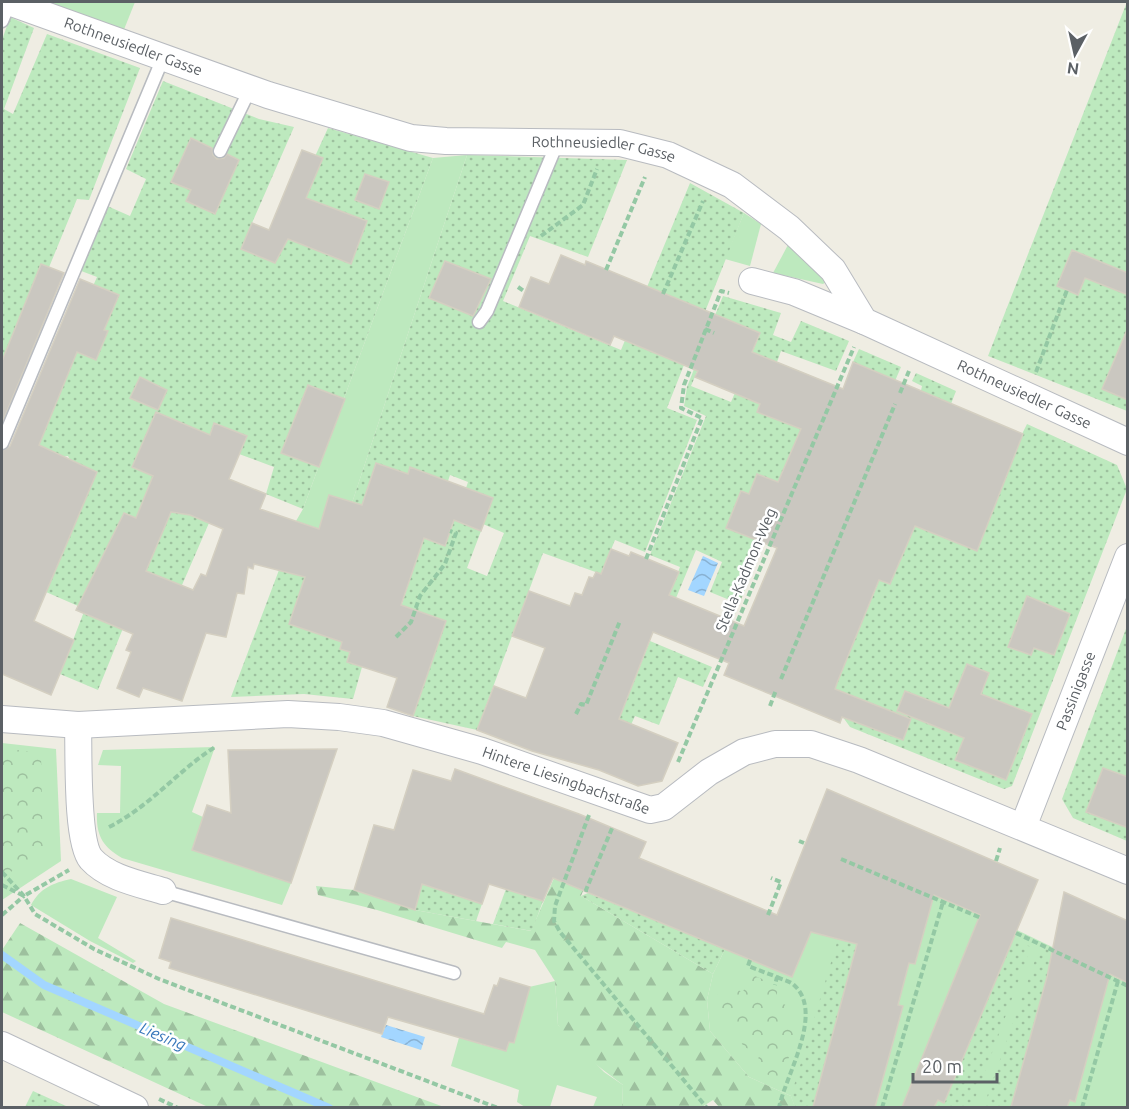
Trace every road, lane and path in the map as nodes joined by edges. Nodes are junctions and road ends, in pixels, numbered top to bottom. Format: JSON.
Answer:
{"nodes":[{"id":1,"x":10,"y":2,"type":"edge"},
{"id":2,"x":2,"y":21,"type":"edge"},
{"id":3,"x":163,"y":58,"type":"junction"},
{"id":4,"x":250,"y":89,"type":"junction"},
{"id":5,"x":558,"y":141,"type":"junction"},
{"id":6,"x":607,"y":143,"type":"junction"},
{"id":7,"x":220,"y":151,"type":"dead end"},
{"id":8,"x":656,"y":151,"type":"junction"},
{"id":9,"x":714,"y":175,"type":"junction"},
{"id":10,"x":537,"y":246,"type":"dead end"},
{"id":11,"x":606,"y":270,"type":"dead end"},
{"id":12,"x":522,"y":278,"type":"dead end"},
{"id":13,"x":752,"y":281,"type":"joint"},
{"id":14,"x":1067,"y":290,"type":"dead end"},
{"id":15,"x":525,"y":292,"type":"dead end"},
{"id":16,"x":663,"y":294,"type":"dead end"},
{"id":17,"x":479,"y":322,"type":"dead end"},
{"id":18,"x":705,"y":329,"type":"junction"},
{"id":19,"x":860,"y":331,"type":"junction"},
{"id":20,"x":714,"y":333,"type":"dead end"},
{"id":21,"x":910,"y":368,"type":"dead end"},
{"id":22,"x":900,"y":393,"type":"dead end"},
{"id":23,"x":1028,"y":395,"type":"junction"},
{"id":24,"x":895,"y":404,"type":"dead end"},
{"id":25,"x":1128,"y":442,"type":"edge"},
{"id":26,"x":2,"y":443,"type":"edge"},
{"id":27,"x":450,"y":531,"type":"dead end"},
{"id":28,"x":1128,"y":557,"type":"edge"},
{"id":29,"x":646,"y":559,"type":"dead end"},
{"id":30,"x":620,"y":621,"type":"dead end"},
{"id":31,"x":396,"y":637,"type":"dead end"},
{"id":32,"x":781,"y":679,"type":"dead end"},
{"id":33,"x":777,"y":690,"type":"dead end"},
{"id":34,"x":770,"y":706,"type":"dead end"},
{"id":35,"x":576,"y":714,"type":"dead end"},
{"id":36,"x":2,"y":719,"type":"edge"},
{"id":37,"x":78,"y":725,"type":"junction"},
{"id":38,"x":215,"y":747,"type":"dead end"},
{"id":39,"x":675,"y":768,"type":"dead end"},
{"id":40,"x":597,"y":793,"type":"junction"},
{"id":41,"x":613,"y":825,"type":"dead end"},
{"id":42,"x":1023,"y":827,"type":"junction"},
{"id":43,"x":107,"y":828,"type":"dead end"},
{"id":44,"x":799,"y":841,"type":"dead end"},
{"id":45,"x":804,"y":843,"type":"dead end"},
{"id":46,"x":1000,"y":848,"type":"dead end"},
{"id":47,"x":91,"y":858,"type":"junction"},
{"id":48,"x":841,"y":859,"type":"dead end"},
{"id":49,"x":996,"y":861,"type":"dead end"},
{"id":50,"x":1128,"y":871,"type":"edge"},
{"id":51,"x":2,"y":872,"type":"edge"},
{"id":52,"x":771,"y":878,"type":"dead end"},
{"id":53,"x":2,"y":885,"type":"edge"},
{"id":54,"x":163,"y":891,"type":"joint"},
{"id":55,"x":588,"y":891,"type":"dead end"},
{"id":56,"x":24,"y":896,"type":"junction"},
{"id":57,"x":943,"y":902,"type":"junction"},
{"id":58,"x":2,"y":915,"type":"edge"},
{"id":59,"x":768,"y":915,"type":"dead end"},
{"id":60,"x":981,"y":918,"type":"dead end"},
{"id":61,"x":1016,"y":933,"type":"dead end"},
{"id":62,"x":750,"y":960,"type":"dead end"},
{"id":63,"x":454,"y":973,"type":"dead end"},
{"id":64,"x":777,"y":977,"type":"junction"},
{"id":65,"x":1118,"y":981,"type":"junction"},
{"id":66,"x":775,"y":985,"type":"dead end"},
{"id":67,"x":1128,"y":986,"type":"edge"},
{"id":68,"x":2,"y":1045,"type":"edge"},
{"id":69,"x":135,"y":1107,"type":"edge"},
{"id":70,"x":498,"y":1107,"type":"edge"},
{"id":71,"x":707,"y":1107,"type":"edge"},
{"id":72,"x":779,"y":1107,"type":"edge"},
{"id":73,"x":882,"y":1107,"type":"edge"},
{"id":74,"x":1082,"y":1107,"type":"edge"}],
"edges":[{"from":1,"to":2,"type":"lane"},
{"from":1,"to":3,"type":"street","name":"Rothneusiedler Gasse"},
{"from":3,"to":4,"type":"street","name":"Rothneusiedler Gasse"},
{"from":3,"to":26,"type":"lane"},
{"from":4,"to":5,"type":"street","name":"Rothneusiedler Gasse"},
{"from":4,"to":7,"type":"lane"},
{"from":5,"to":6,"type":"street","name":"Rothneusiedler Gasse"},
{"from":5,"to":17,"type":"lane"},
{"from":6,"to":8,"type":"street","name":"Rothneusiedler Gasse"},
{"from":6,"to":10,"type":"path"},
{"from":8,"to":9,"type":"street","name":"Rothneusiedler Gasse"},
{"from":8,"to":11,"type":"path"},
{"from":9,"to":16,"type":"path"},
{"from":9,"to":19,"type":"street","name":"Rothneusiedler Gasse"},
{"from":12,"to":15,"type":"path"},
{"from":13,"to":18,"type":"path"},
{"from":13,"to":19,"type":"street"},
{"from":14,"to":23,"type":"path"},
{"from":18,"to":20,"type":"path"},
{"from":18,"to":29,"type":"path"},
{"from":19,"to":23,"type":"street","name":"Rothneusiedler Gasse"},
{"from":19,"to":39,"type":"path","name":"Stella-Kadmon-Weg"},
{"from":21,"to":22,"type":"path"},
{"from":23,"to":25,"type":"street","name":"Rothneusiedler Gasse"},
{"from":24,"to":32,"type":"path"},
{"from":27,"to":31,"type":"path"},
{"from":28,"to":42,"type":"street","name":"Passinigasse"},
{"from":30,"to":35,"type":"path"},
{"from":33,"to":34,"type":"path"},
{"from":36,"to":37,"type":"street","name":"Hintere Liesingbachstraße"},
{"from":37,"to":40,"type":"street","name":"Hintere Liesingbachstraße"},
{"from":37,"to":47,"type":"street"},
{"from":38,"to":43,"type":"path"},
{"from":40,"to":42,"type":"street","name":"Hintere Liesingbachstraße"},
{"from":40,"to":71,"type":"path"},
{"from":41,"to":55,"type":"path"},
{"from":42,"to":50,"type":"street","name":"Hintere Liesingbachstraße"},
{"from":44,"to":45,"type":"path"},
{"from":46,"to":49,"type":"path"},
{"from":47,"to":54,"type":"street"},
{"from":47,"to":56,"type":"path"},
{"from":48,"to":57,"type":"path"},
{"from":51,"to":56,"type":"path"},
{"from":52,"to":59,"type":"path"},
{"from":53,"to":56,"type":"path"},
{"from":54,"to":63,"type":"lane"},
{"from":56,"to":58,"type":"path"},
{"from":56,"to":70,"type":"path"},
{"from":57,"to":60,"type":"path"},
{"from":57,"to":73,"type":"path"},
{"from":61,"to":65,"type":"path"},
{"from":62,"to":64,"type":"path"},
{"from":64,"to":66,"type":"path"},
{"from":64,"to":72,"type":"path"},
{"from":65,"to":67,"type":"path"},
{"from":65,"to":74,"type":"path"},
{"from":68,"to":69,"type":"street"}]}
